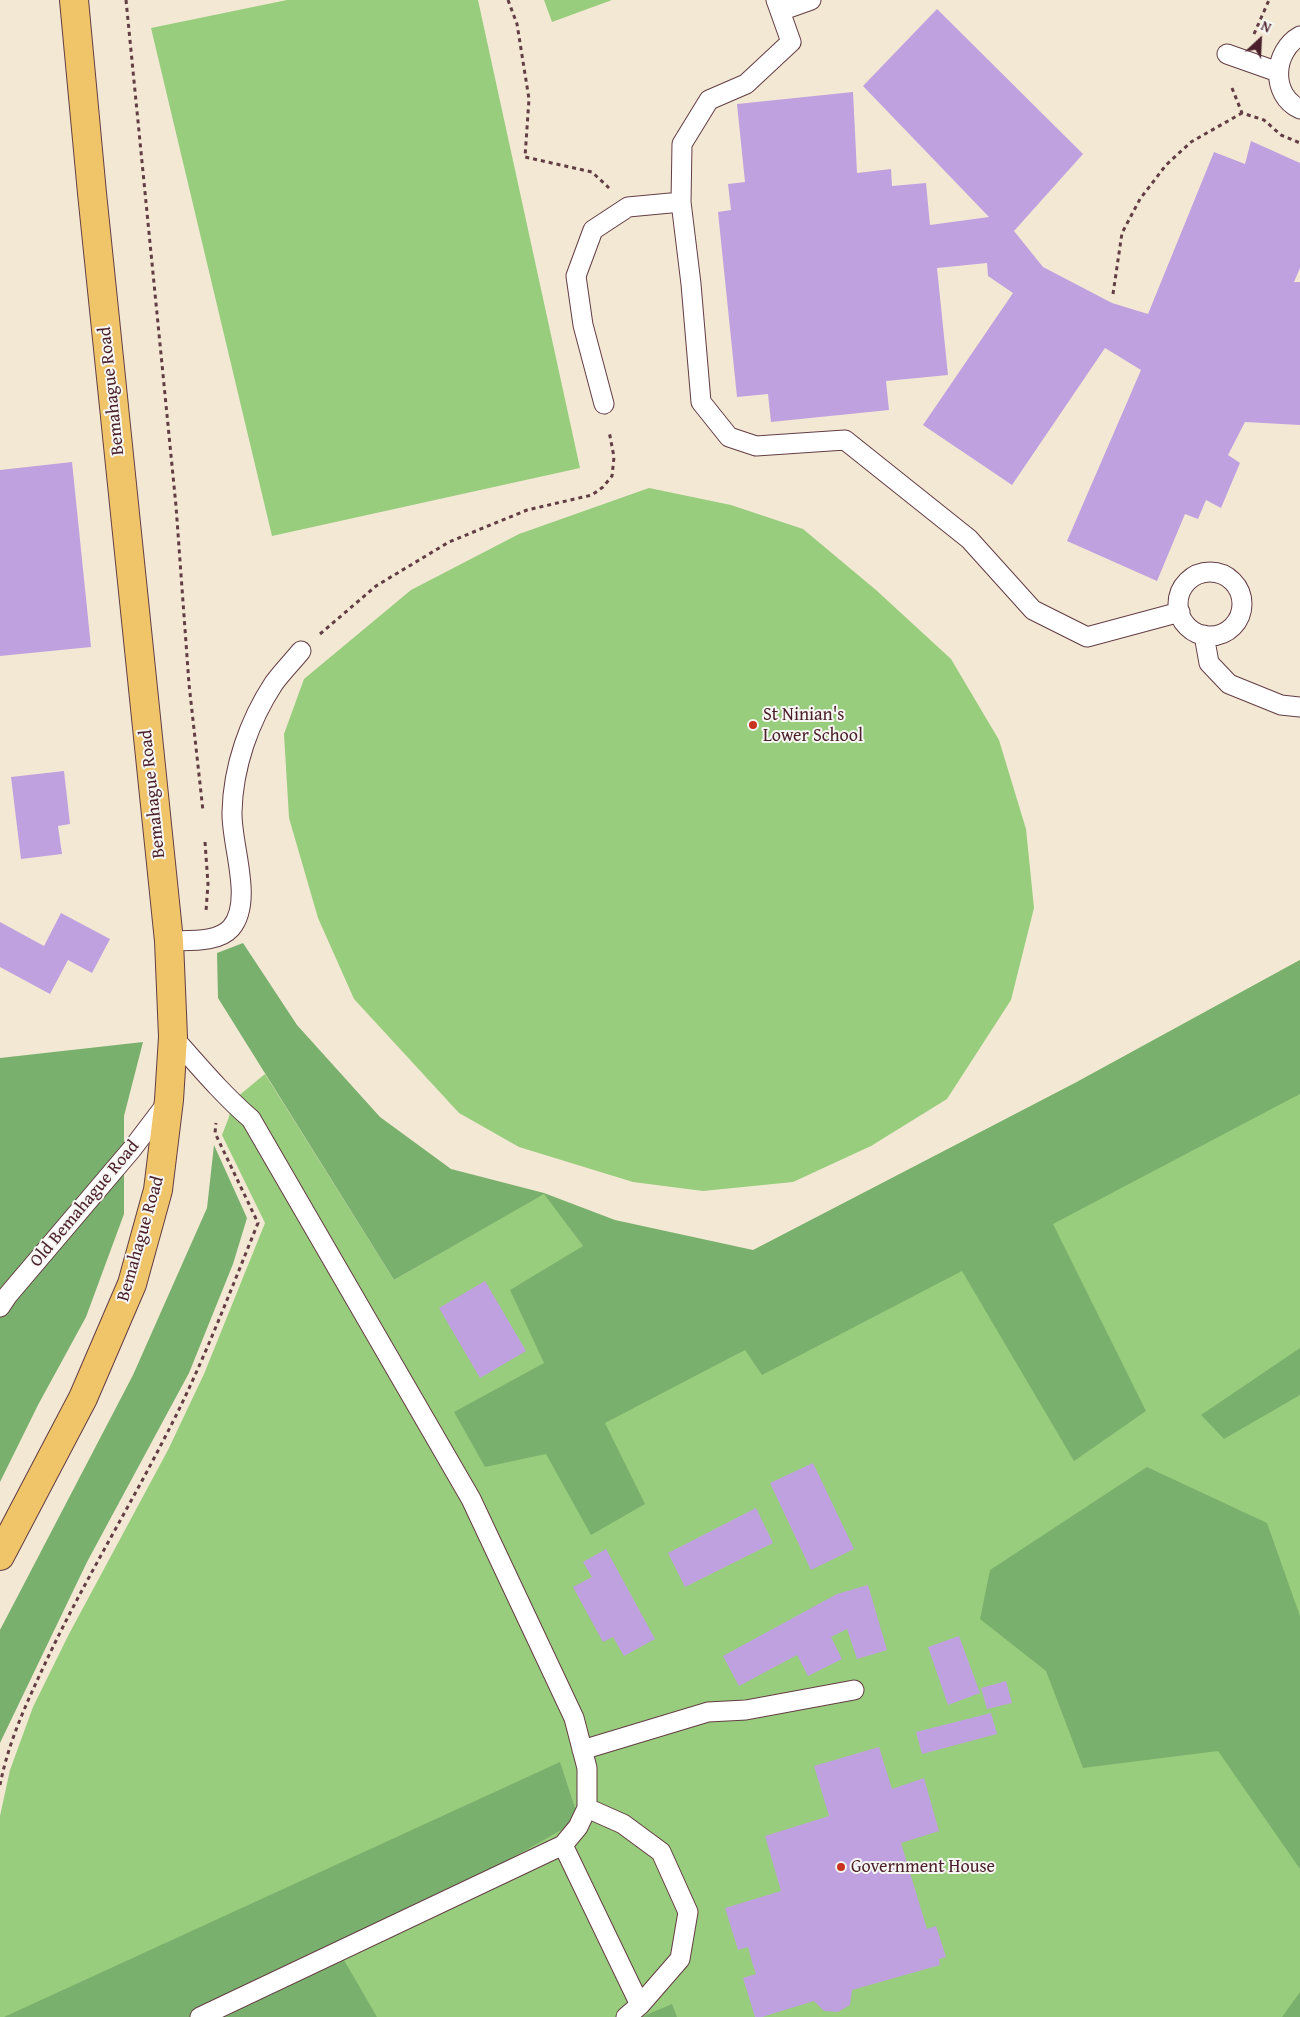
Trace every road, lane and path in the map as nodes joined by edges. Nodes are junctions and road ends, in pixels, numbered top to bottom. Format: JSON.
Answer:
{"nodes":[{"id":1,"x":74,"y":0,"type":"edge"},
{"id":2,"x":126,"y":0,"type":"edge"},
{"id":3,"x":508,"y":0,"type":"edge"},
{"id":4,"x":811,"y":0,"type":"edge"},
{"id":5,"x":1269,"y":0,"type":"edge"},
{"id":6,"x":778,"y":6,"type":"edge"},
{"id":7,"x":1300,"y":36,"type":"edge"},
{"id":8,"x":1253,"y":37,"type":"dead end"},
{"id":9,"x":1227,"y":54,"type":"dead end"},
{"id":10,"x":1278,"y":72,"type":"junction"},
{"id":11,"x":1232,"y":88,"type":"dead end"},
{"id":12,"x":1300,"y":109,"type":"edge"},
{"id":13,"x":1242,"y":113,"type":"junction"},
{"id":14,"x":1300,"y":143,"type":"edge"},
{"id":15,"x":681,"y":202,"type":"junction"},
{"id":16,"x":628,"y":207,"type":"junction"},
{"id":17,"x":1113,"y":294,"type":"dead end"},
{"id":18,"x":604,"y":404,"type":"joint"},
{"id":19,"x":1180,"y":612,"type":"junction"},
{"id":20,"x":1204,"y":635,"type":"junction"},
{"id":21,"x":301,"y":651,"type":"joint"},
{"id":22,"x":1300,"y":707,"type":"edge"},
{"id":23,"x":203,"y":816,"type":"dead end"},
{"id":24,"x":204,"y":836,"type":"dead end"},
{"id":25,"x":206,"y":919,"type":"dead end"},
{"id":26,"x":169,"y":941,"type":"junction"},
{"id":27,"x":173,"y":1037,"type":"junction"},
{"id":28,"x":225,"y":1096,"type":"junction"},
{"id":29,"x":170,"y":1100,"type":"junction"},
{"id":30,"x":0,"y":1307,"type":"edge"},
{"id":31,"x":0,"y":1556,"type":"edge"},
{"id":32,"x":854,"y":1690,"type":"dead end"},
{"id":33,"x":582,"y":1750,"type":"junction"},
{"id":34,"x":0,"y":1785,"type":"edge"},
{"id":35,"x":587,"y":1808,"type":"junction"},
{"id":36,"x":563,"y":1846,"type":"junction"},
{"id":37,"x":640,"y":2004,"type":"junction"},
{"id":38,"x":200,"y":2017,"type":"edge"},
{"id":39,"x":626,"y":2017,"type":"edge"}],
"edges":[{"from":1,"to":26,"type":"highway","name":"Bemahague Road"},
{"from":2,"to":23,"type":"path"},
{"from":3,"to":16,"type":"path"},
{"from":4,"to":6,"type":"lane"},
{"from":5,"to":8,"type":"path"},
{"from":6,"to":15,"type":"lane"},
{"from":7,"to":10,"type":"lane"},
{"from":9,"to":10,"type":"lane"},
{"from":10,"to":12,"type":"lane"},
{"from":11,"to":13,"type":"path"},
{"from":13,"to":14,"type":"path"},
{"from":13,"to":17,"type":"path"},
{"from":15,"to":16,"type":"lane"},
{"from":15,"to":19,"type":"lane"},
{"from":16,"to":18,"type":"lane"},
{"from":18,"to":21,"type":"path"},
{"from":19,"to":20,"type":"lane"},
{"from":19,"to":20,"type":"lane"},
{"from":20,"to":22,"type":"lane"},
{"from":21,"to":26,"type":"lane"},
{"from":24,"to":25,"type":"path"},
{"from":26,"to":27,"type":"highway","name":"Bemahague Road"},
{"from":27,"to":28,"type":"lane"},
{"from":27,"to":29,"type":"highway","name":"Bemahague Road"},
{"from":28,"to":33,"type":"lane"},
{"from":28,"to":34,"type":"path"},
{"from":29,"to":30,"type":"lane","name":"Old Bemahague Road"},
{"from":29,"to":31,"type":"highway","name":"Bemahague Road"},
{"from":32,"to":33,"type":"lane"},
{"from":33,"to":35,"type":"lane"},
{"from":35,"to":36,"type":"lane"},
{"from":35,"to":37,"type":"lane"},
{"from":36,"to":37,"type":"lane"},
{"from":36,"to":38,"type":"lane"},
{"from":37,"to":39,"type":"lane"}]}
